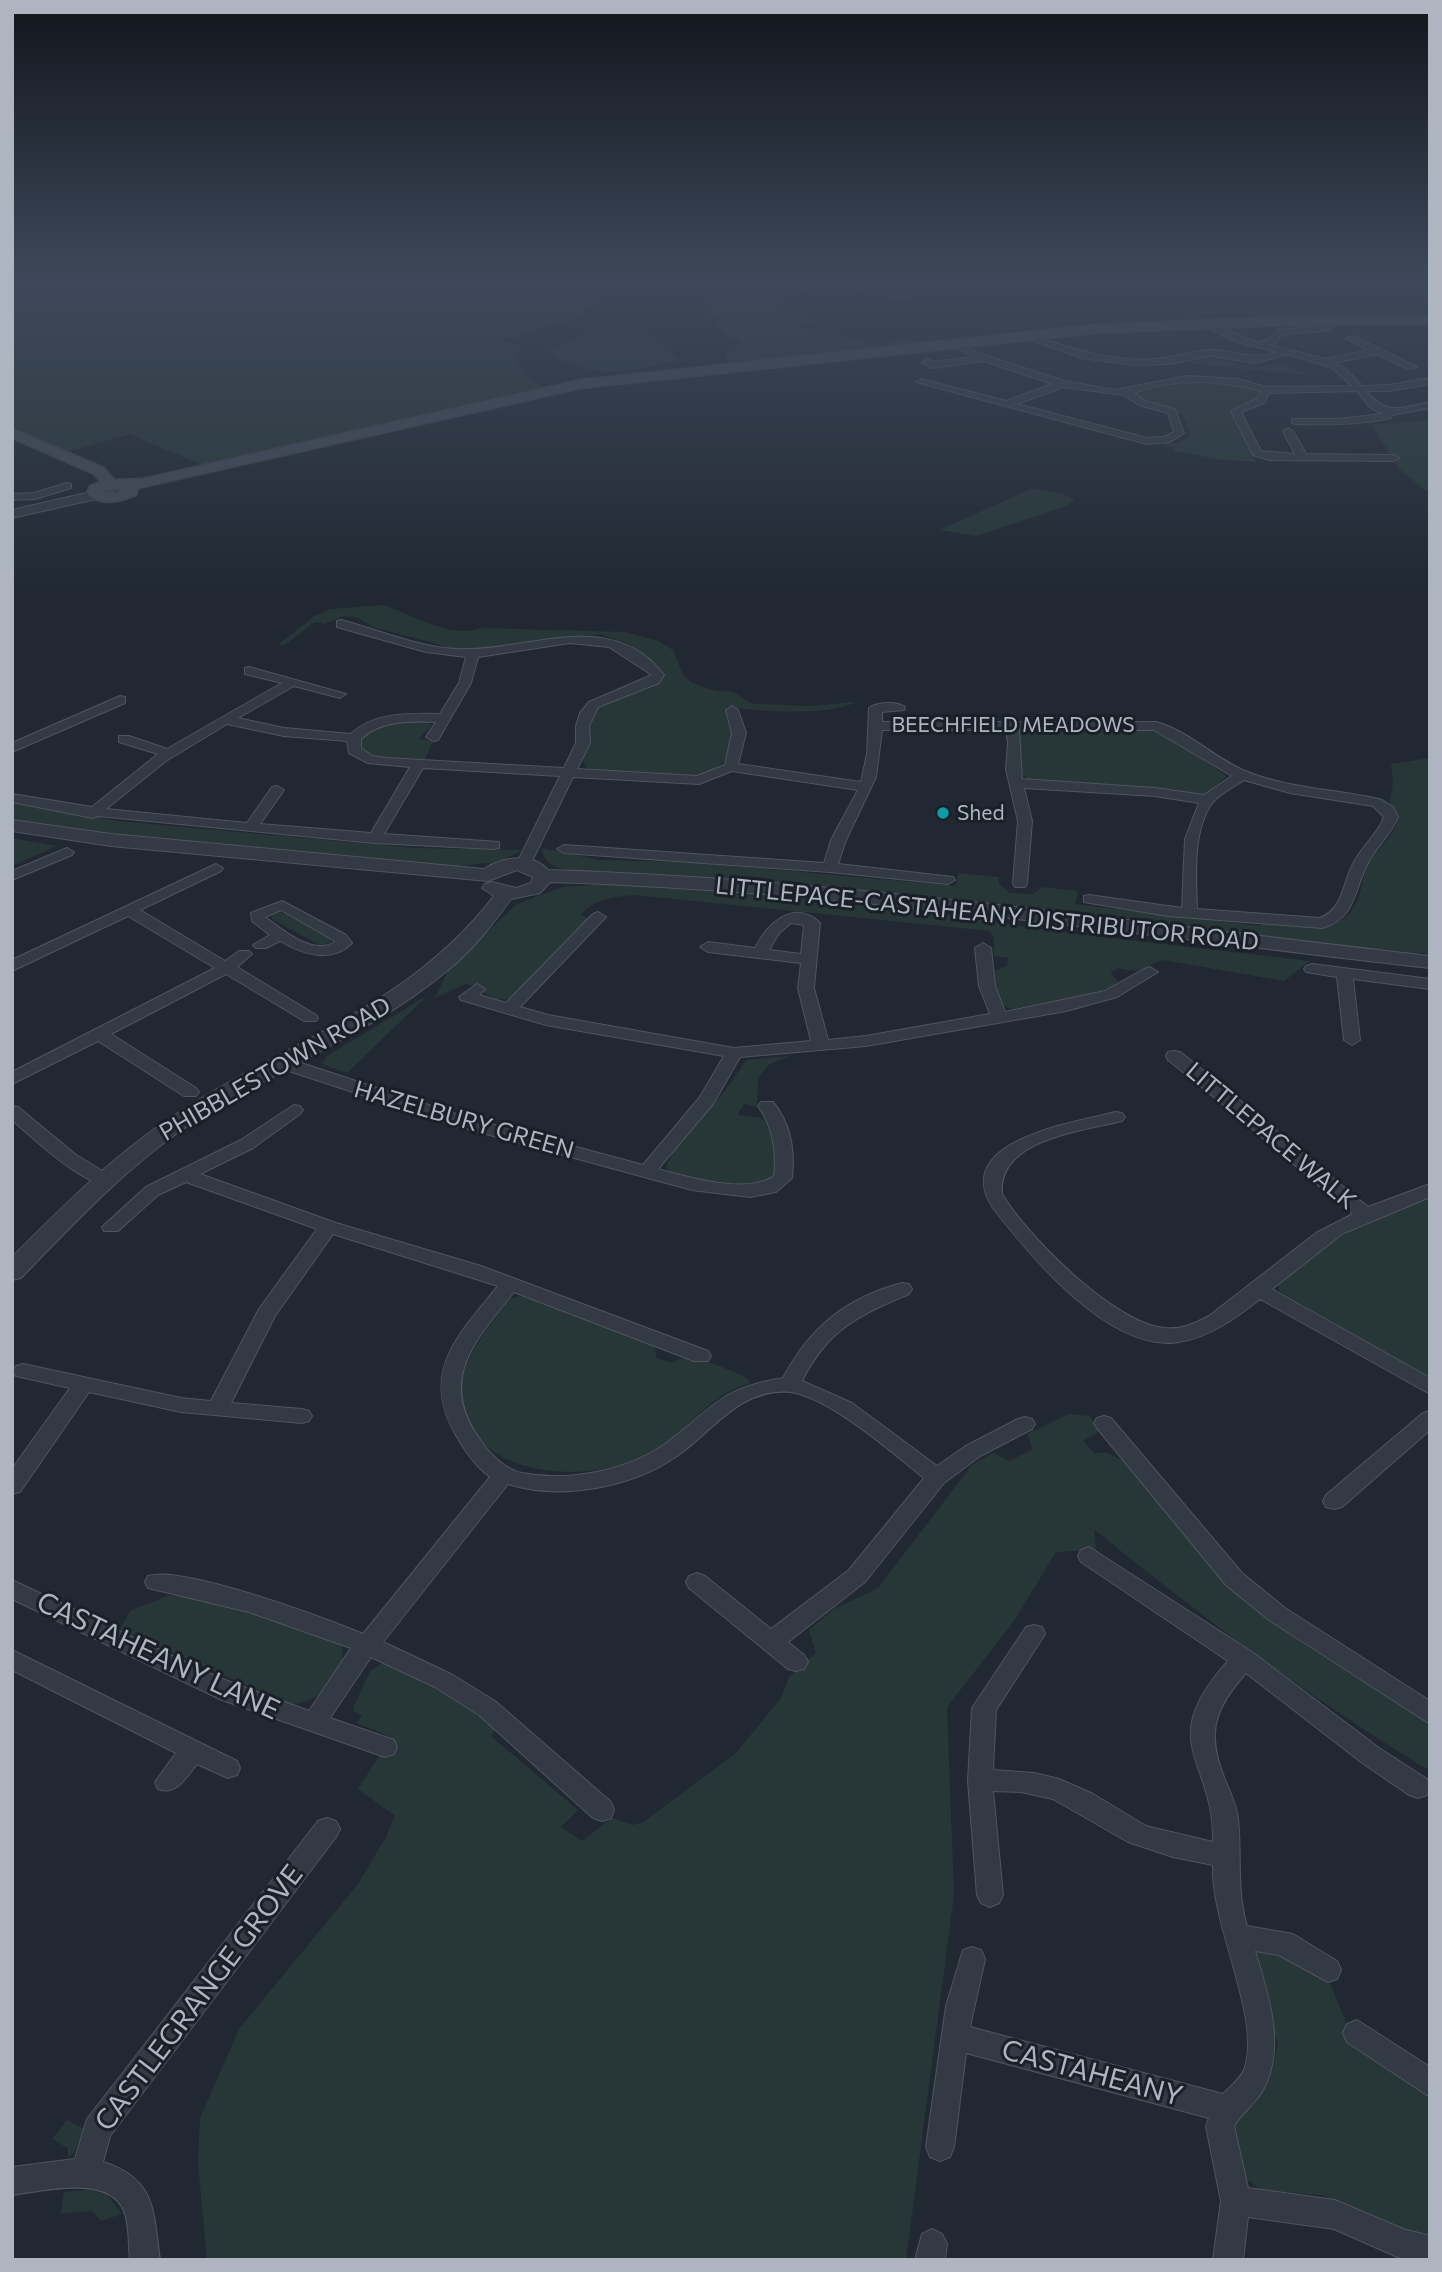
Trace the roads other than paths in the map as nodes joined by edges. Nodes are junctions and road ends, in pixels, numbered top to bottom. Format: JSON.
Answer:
{"nodes":[{"id":1,"x":588,"y":385,"type":"edge"},
{"id":2,"x":933,"y":385,"type":"edge"},
{"id":3,"x":1059,"y":385,"type":"edge"},
{"id":4,"x":1069,"y":385,"type":"edge"},
{"id":5,"x":1147,"y":385,"type":"edge"},
{"id":6,"x":1251,"y":385,"type":"edge"},
{"id":7,"x":1359,"y":385,"type":"edge"},
{"id":8,"x":1403,"y":385,"type":"edge"},
{"id":9,"x":1362,"y":388,"type":"junction"},
{"id":10,"x":1266,"y":390,"type":"junction"},
{"id":11,"x":1127,"y":393,"type":"junction"},
{"id":12,"x":1005,"y":405,"type":"junction"},
{"id":13,"x":1430,"y":405,"type":"edge"},
{"id":14,"x":1387,"y":412,"type":"junction"},
{"id":15,"x":1295,"y":421,"type":"dead end"},
{"id":16,"x":1288,"y":432,"type":"dead end"},
{"id":17,"x":12,"y":433,"type":"edge"},
{"id":18,"x":1302,"y":457,"type":"junction"},
{"id":19,"x":1394,"y":458,"type":"dead end"},
{"id":20,"x":110,"y":484,"type":"junction"},
{"id":21,"x":67,"y":486,"type":"dead end"},
{"id":22,"x":131,"y":486,"type":"junction"},
{"id":23,"x":95,"y":495,"type":"junction"},
{"id":24,"x":12,"y":497,"type":"edge"},
{"id":25,"x":12,"y":514,"type":"edge"},
{"id":26,"x":341,"y":624,"type":"dead end"},
{"id":27,"x":472,"y":654,"type":"junction"},
{"id":28,"x":249,"y":671,"type":"dead end"},
{"id":29,"x":290,"y":683,"type":"junction"},
{"id":30,"x":340,"y":694,"type":"dead end"},
{"id":31,"x":120,"y":701,"type":"dead end"},
{"id":32,"x":899,"y":708,"type":"dead end"},
{"id":33,"x":739,"y":714,"type":"dead end"},
{"id":34,"x":441,"y":718,"type":"junction"},
{"id":35,"x":228,"y":720,"type":"junction"},
{"id":36,"x":1011,"y":725,"type":"junction"},
{"id":37,"x":876,"y":726,"type":"junction"},
{"id":38,"x":433,"y":737,"type":"dead end"},
{"id":39,"x":354,"y":738,"type":"junction"},
{"id":40,"x":124,"y":739,"type":"dead end"},
{"id":41,"x":12,"y":748,"type":"edge"},
{"id":42,"x":170,"y":754,"type":"junction"},
{"id":43,"x":420,"y":762,"type":"junction"},
{"id":44,"x":731,"y":767,"type":"junction"},
{"id":45,"x":568,"y":772,"type":"junction"},
{"id":46,"x":1242,"y":775,"type":"junction"},
{"id":47,"x":1016,"y":783,"type":"junction"},
{"id":48,"x":866,"y":787,"type":"junction"},
{"id":49,"x":277,"y":790,"type":"dead end"},
{"id":50,"x":12,"y":798,"type":"edge"},
{"id":51,"x":1207,"y":800,"type":"junction"},
{"id":52,"x":93,"y":814,"type":"junction"},
{"id":53,"x":12,"y":825,"type":"edge"},
{"id":54,"x":250,"y":828,"type":"junction"},
{"id":55,"x":374,"y":839,"type":"junction"},
{"id":56,"x":494,"y":845,"type":"dead end"},
{"id":57,"x":564,"y":849,"type":"dead end"},
{"id":58,"x":67,"y":852,"type":"dead end"},
{"id":59,"x":523,"y":864,"type":"junction"},
{"id":60,"x":216,"y":868,"type":"dead end"},
{"id":61,"x":830,"y":868,"type":"junction"},
{"id":62,"x":488,"y":875,"type":"junction"},
{"id":63,"x":12,"y":876,"type":"edge"},
{"id":64,"x":543,"y":876,"type":"junction"},
{"id":65,"x":948,"y":880,"type":"dead end"},
{"id":66,"x":1020,"y":884,"type":"dead end"},
{"id":67,"x":506,"y":893,"type":"junction"},
{"id":68,"x":1089,"y":899,"type":"dead end"},
{"id":69,"x":131,"y":911,"type":"junction"},
{"id":70,"x":1190,"y":912,"type":"junction"},
{"id":71,"x":598,"y":917,"type":"dead end"},
{"id":72,"x":283,"y":934,"type":"junction"},
{"id":73,"x":261,"y":945,"type":"dead end"},
{"id":74,"x":708,"y":947,"type":"dead end"},
{"id":75,"x":983,"y":948,"type":"dead end"},
{"id":76,"x":760,"y":953,"type":"junction"},
{"id":77,"x":244,"y":954,"type":"dead end"},
{"id":78,"x":807,"y":958,"type":"junction"},
{"id":79,"x":1430,"y":962,"type":"edge"},
{"id":80,"x":12,"y":966,"type":"edge"},
{"id":81,"x":226,"y":968,"type":"junction"},
{"id":82,"x":1312,"y":969,"type":"dead end"},
{"id":83,"x":1150,"y":972,"type":"dead end"},
{"id":84,"x":1345,"y":974,"type":"junction"},
{"id":85,"x":1430,"y":984,"type":"edge"},
{"id":86,"x":477,"y":989,"type":"dead end"},
{"id":87,"x":509,"y":1009,"type":"junction"},
{"id":88,"x":999,"y":1017,"type":"junction"},
{"id":89,"x":310,"y":1018,"type":"dead end"},
{"id":90,"x":99,"y":1034,"type":"junction"},
{"id":91,"x":1352,"y":1040,"type":"dead end"},
{"id":92,"x":821,"y":1046,"type":"junction"},
{"id":93,"x":734,"y":1053,"type":"junction"},
{"id":94,"x":1174,"y":1056,"type":"dead end"},
{"id":95,"x":283,"y":1063,"type":"junction"},
{"id":96,"x":12,"y":1079,"type":"edge"},
{"id":97,"x":190,"y":1092,"type":"dead end"},
{"id":98,"x":767,"y":1106,"type":"dead end"},
{"id":99,"x":294,"y":1110,"type":"dead end"},
{"id":100,"x":12,"y":1111,"type":"edge"},
{"id":101,"x":1116,"y":1117,"type":"dead end"},
{"id":102,"x":647,"y":1171,"type":"junction"},
{"id":103,"x":185,"y":1175,"type":"junction"},
{"id":104,"x":105,"y":1180,"type":"junction"},
{"id":105,"x":1430,"y":1190,"type":"edge"},
{"id":106,"x":1367,"y":1216,"type":"junction"},
{"id":107,"x":111,"y":1227,"type":"dead end"},
{"id":108,"x":329,"y":1227,"type":"junction"},
{"id":109,"x":12,"y":1272,"type":"edge"},
{"id":110,"x":510,"y":1284,"type":"junction"},
{"id":111,"x":902,"y":1289,"type":"dead end"},
{"id":112,"x":1258,"y":1290,"type":"junction"},
{"id":113,"x":702,"y":1356,"type":"dead end"},
{"id":114,"x":23,"y":1371,"type":"dead end"},
{"id":115,"x":83,"y":1385,"type":"junction"},
{"id":116,"x":790,"y":1385,"type":"junction"},
{"id":117,"x":1430,"y":1387,"type":"edge"},
{"id":118,"x":218,"y":1409,"type":"junction"},
{"id":119,"x":302,"y":1416,"type":"dead end"},
{"id":120,"x":1430,"y":1418,"type":"edge"},
{"id":121,"x":1104,"y":1423,"type":"dead end"},
{"id":122,"x":1025,"y":1424,"type":"dead end"},
{"id":123,"x":504,"y":1475,"type":"junction"},
{"id":124,"x":937,"y":1477,"type":"junction"},
{"id":125,"x":12,"y":1486,"type":"edge"},
{"id":126,"x":1334,"y":1501,"type":"dead end"},
{"id":127,"x":1089,"y":1556,"type":"dead end"},
{"id":128,"x":156,"y":1583,"type":"dead end"},
{"id":129,"x":697,"y":1583,"type":"dead end"},
{"id":130,"x":12,"y":1589,"type":"edge"},
{"id":131,"x":1034,"y":1634,"type":"dead end"},
{"id":132,"x":771,"y":1642,"type":"junction"},
{"id":133,"x":368,"y":1645,"type":"junction"},
{"id":134,"x":12,"y":1659,"type":"edge"},
{"id":135,"x":1244,"y":1659,"type":"junction"},
{"id":136,"x":796,"y":1662,"type":"dead end"},
{"id":137,"x":1430,"y":1714,"type":"edge"},
{"id":138,"x":315,"y":1721,"type":"junction"},
{"id":139,"x":385,"y":1747,"type":"dead end"},
{"id":140,"x":194,"y":1750,"type":"junction"},
{"id":141,"x":228,"y":1768,"type":"dead end"},
{"id":142,"x":980,"y":1780,"type":"junction"},
{"id":143,"x":167,"y":1782,"type":"dead end"},
{"id":144,"x":1418,"y":1787,"type":"dead end"},
{"id":145,"x":602,"y":1810,"type":"dead end"},
{"id":146,"x":327,"y":1829,"type":"dead end"},
{"id":147,"x":1224,"y":1855,"type":"junction"},
{"id":148,"x":990,"y":1895,"type":"dead end"},
{"id":149,"x":1239,"y":1937,"type":"junction"},
{"id":150,"x":972,"y":1959,"type":"dead end"},
{"id":151,"x":1328,"y":1970,"type":"dead end"},
{"id":152,"x":1357,"y":2033,"type":"dead end"},
{"id":153,"x":957,"y":2037,"type":"junction"},
{"id":154,"x":1430,"y":2084,"type":"edge"},
{"id":155,"x":1227,"y":2109,"type":"junction"},
{"id":156,"x":940,"y":2147,"type":"dead end"},
{"id":157,"x":86,"y":2174,"type":"junction"},
{"id":158,"x":12,"y":2181,"type":"edge"},
{"id":159,"x":1236,"y":2201,"type":"junction"},
{"id":160,"x":1430,"y":2251,"type":"edge"},
{"id":161,"x":145,"y":2260,"type":"edge"},
{"id":162,"x":1228,"y":2260,"type":"edge"}],
"edges":[{"from":1,"to":22,"type":"main road"},
{"from":2,"to":12,"type":"street"},
{"from":3,"to":12,"type":"street"},
{"from":4,"to":11,"type":"street"},
{"from":5,"to":11,"type":"street"},
{"from":6,"to":10,"type":"street"},
{"from":7,"to":9,"type":"street"},
{"from":8,"to":9,"type":"street"},
{"from":9,"to":10,"type":"street"},
{"from":9,"to":14,"type":"street"},
{"from":10,"to":18,"type":"street"},
{"from":11,"to":12,"type":"street"},
{"from":13,"to":14,"type":"street"},
{"from":14,"to":15,"type":"street"},
{"from":16,"to":18,"type":"street"},
{"from":17,"to":20,"type":"main road"},
{"from":18,"to":19,"type":"street"},
{"from":20,"to":22,"type":"main road"},
{"from":20,"to":23,"type":"main road"},
{"from":21,"to":24,"type":"street"},
{"from":22,"to":23,"type":"main road"},
{"from":23,"to":25,"type":"street"},
{"from":26,"to":27,"type":"street"},
{"from":27,"to":34,"type":"street"},
{"from":27,"to":45,"type":"street"},
{"from":28,"to":29,"type":"street"},
{"from":29,"to":30,"type":"street"},
{"from":29,"to":35,"type":"street"},
{"from":31,"to":41,"type":"street"},
{"from":32,"to":37,"type":"street"},
{"from":33,"to":44,"type":"street"},
{"from":34,"to":38,"type":"street"},
{"from":34,"to":39,"type":"street"},
{"from":35,"to":39,"type":"street"},
{"from":35,"to":42,"type":"street"},
{"from":36,"to":37,"type":"street","name":"BEECHFIELD MEADOWS"},
{"from":36,"to":46,"type":"street","name":"BEECHFIELD MEADOWS"},
{"from":36,"to":47,"type":"street"},
{"from":37,"to":48,"type":"street"},
{"from":39,"to":43,"type":"street"},
{"from":40,"to":42,"type":"street"},
{"from":42,"to":52,"type":"street"},
{"from":43,"to":45,"type":"street"},
{"from":43,"to":55,"type":"street"},
{"from":44,"to":45,"type":"street"},
{"from":44,"to":48,"type":"street"},
{"from":45,"to":59,"type":"street"},
{"from":46,"to":51,"type":"street"},
{"from":46,"to":70,"type":"street","name":"BEECHFIELD MEADOWS"},
{"from":47,"to":51,"type":"street"},
{"from":47,"to":66,"type":"street"},
{"from":48,"to":61,"type":"street"},
{"from":49,"to":54,"type":"street"},
{"from":50,"to":52,"type":"street"},
{"from":51,"to":70,"type":"street"},
{"from":52,"to":54,"type":"street"},
{"from":53,"to":62,"type":"street"},
{"from":54,"to":55,"type":"street"},
{"from":55,"to":56,"type":"street"},
{"from":57,"to":61,"type":"street"},
{"from":58,"to":63,"type":"street"},
{"from":59,"to":62,"type":"street"},
{"from":59,"to":64,"type":"street"},
{"from":60,"to":69,"type":"street"},
{"from":61,"to":65,"type":"street"},
{"from":62,"to":67,"type":"street"},
{"from":64,"to":67,"type":"street"},
{"from":64,"to":79,"type":"street","name":"LITTLEPACE-CASTAHEANY DISTRIBUTOR ROAD"},
{"from":67,"to":95,"type":"street","name":"PHIBBLESTOWN ROAD"},
{"from":68,"to":70,"type":"street"},
{"from":69,"to":80,"type":"street"},
{"from":69,"to":81,"type":"street"},
{"from":71,"to":87,"type":"street"},
{"from":72,"to":72,"type":"street"},
{"from":72,"to":73,"type":"street"},
{"from":74,"to":76,"type":"street"},
{"from":75,"to":88,"type":"street"},
{"from":76,"to":78,"type":"street"},
{"from":76,"to":78,"type":"street"},
{"from":77,"to":81,"type":"street"},
{"from":78,"to":92,"type":"street"},
{"from":81,"to":89,"type":"street"},
{"from":81,"to":90,"type":"street"},
{"from":82,"to":84,"type":"street"},
{"from":83,"to":88,"type":"street"},
{"from":84,"to":85,"type":"street"},
{"from":84,"to":91,"type":"street"},
{"from":86,"to":87,"type":"street"},
{"from":87,"to":93,"type":"street"},
{"from":88,"to":92,"type":"street"},
{"from":90,"to":96,"type":"street"},
{"from":90,"to":97,"type":"street"},
{"from":92,"to":93,"type":"street"},
{"from":93,"to":102,"type":"street"},
{"from":94,"to":106,"type":"street","name":"LITTLEPACE WALK"},
{"from":95,"to":102,"type":"street","name":"HAZELBURY GREEN"},
{"from":95,"to":104,"type":"street","name":"PHIBBLESTOWN ROAD"},
{"from":98,"to":102,"type":"street","name":"HAZELBURY GREEN"},
{"from":99,"to":103,"type":"street"},
{"from":100,"to":104,"type":"street"},
{"from":101,"to":112,"type":"street"},
{"from":103,"to":107,"type":"street"},
{"from":103,"to":108,"type":"street"},
{"from":104,"to":109,"type":"street","name":"PHIBBLESTOWN ROAD"},
{"from":105,"to":106,"type":"street"},
{"from":106,"to":112,"type":"street"},
{"from":108,"to":110,"type":"street"},
{"from":108,"to":118,"type":"street"},
{"from":110,"to":113,"type":"street"},
{"from":110,"to":123,"type":"street"},
{"from":111,"to":116,"type":"street"},
{"from":112,"to":117,"type":"street"},
{"from":114,"to":115,"type":"street"},
{"from":115,"to":118,"type":"street"},
{"from":115,"to":125,"type":"street"},
{"from":116,"to":123,"type":"street"},
{"from":116,"to":124,"type":"street"},
{"from":118,"to":119,"type":"street"},
{"from":120,"to":126,"type":"street"},
{"from":121,"to":137,"type":"street"},
{"from":122,"to":124,"type":"street"},
{"from":123,"to":133,"type":"street"},
{"from":124,"to":132,"type":"street"},
{"from":127,"to":135,"type":"street"},
{"from":128,"to":133,"type":"street"},
{"from":129,"to":132,"type":"street"},
{"from":130,"to":138,"type":"street","name":"CASTAHEANY LANE"},
{"from":131,"to":142,"type":"street"},
{"from":132,"to":136,"type":"street"},
{"from":133,"to":138,"type":"street"},
{"from":133,"to":145,"type":"street"},
{"from":134,"to":140,"type":"street"},
{"from":135,"to":144,"type":"street"},
{"from":135,"to":147,"type":"street"},
{"from":138,"to":139,"type":"street","name":"CASTAHEANY LANE"},
{"from":140,"to":141,"type":"street"},
{"from":140,"to":143,"type":"street"},
{"from":142,"to":147,"type":"street"},
{"from":142,"to":148,"type":"street"},
{"from":146,"to":157,"type":"street","name":"CASTLEGRANGE GROVE"},
{"from":147,"to":149,"type":"street"},
{"from":149,"to":151,"type":"street"},
{"from":149,"to":155,"type":"street"},
{"from":150,"to":153,"type":"street"},
{"from":152,"to":154,"type":"street"},
{"from":153,"to":155,"type":"street","name":"CASTAHEANY"},
{"from":153,"to":156,"type":"street"},
{"from":155,"to":159,"type":"street"},
{"from":157,"to":158,"type":"street"},
{"from":157,"to":161,"type":"street"},
{"from":159,"to":160,"type":"street"},
{"from":159,"to":162,"type":"street"}]}
